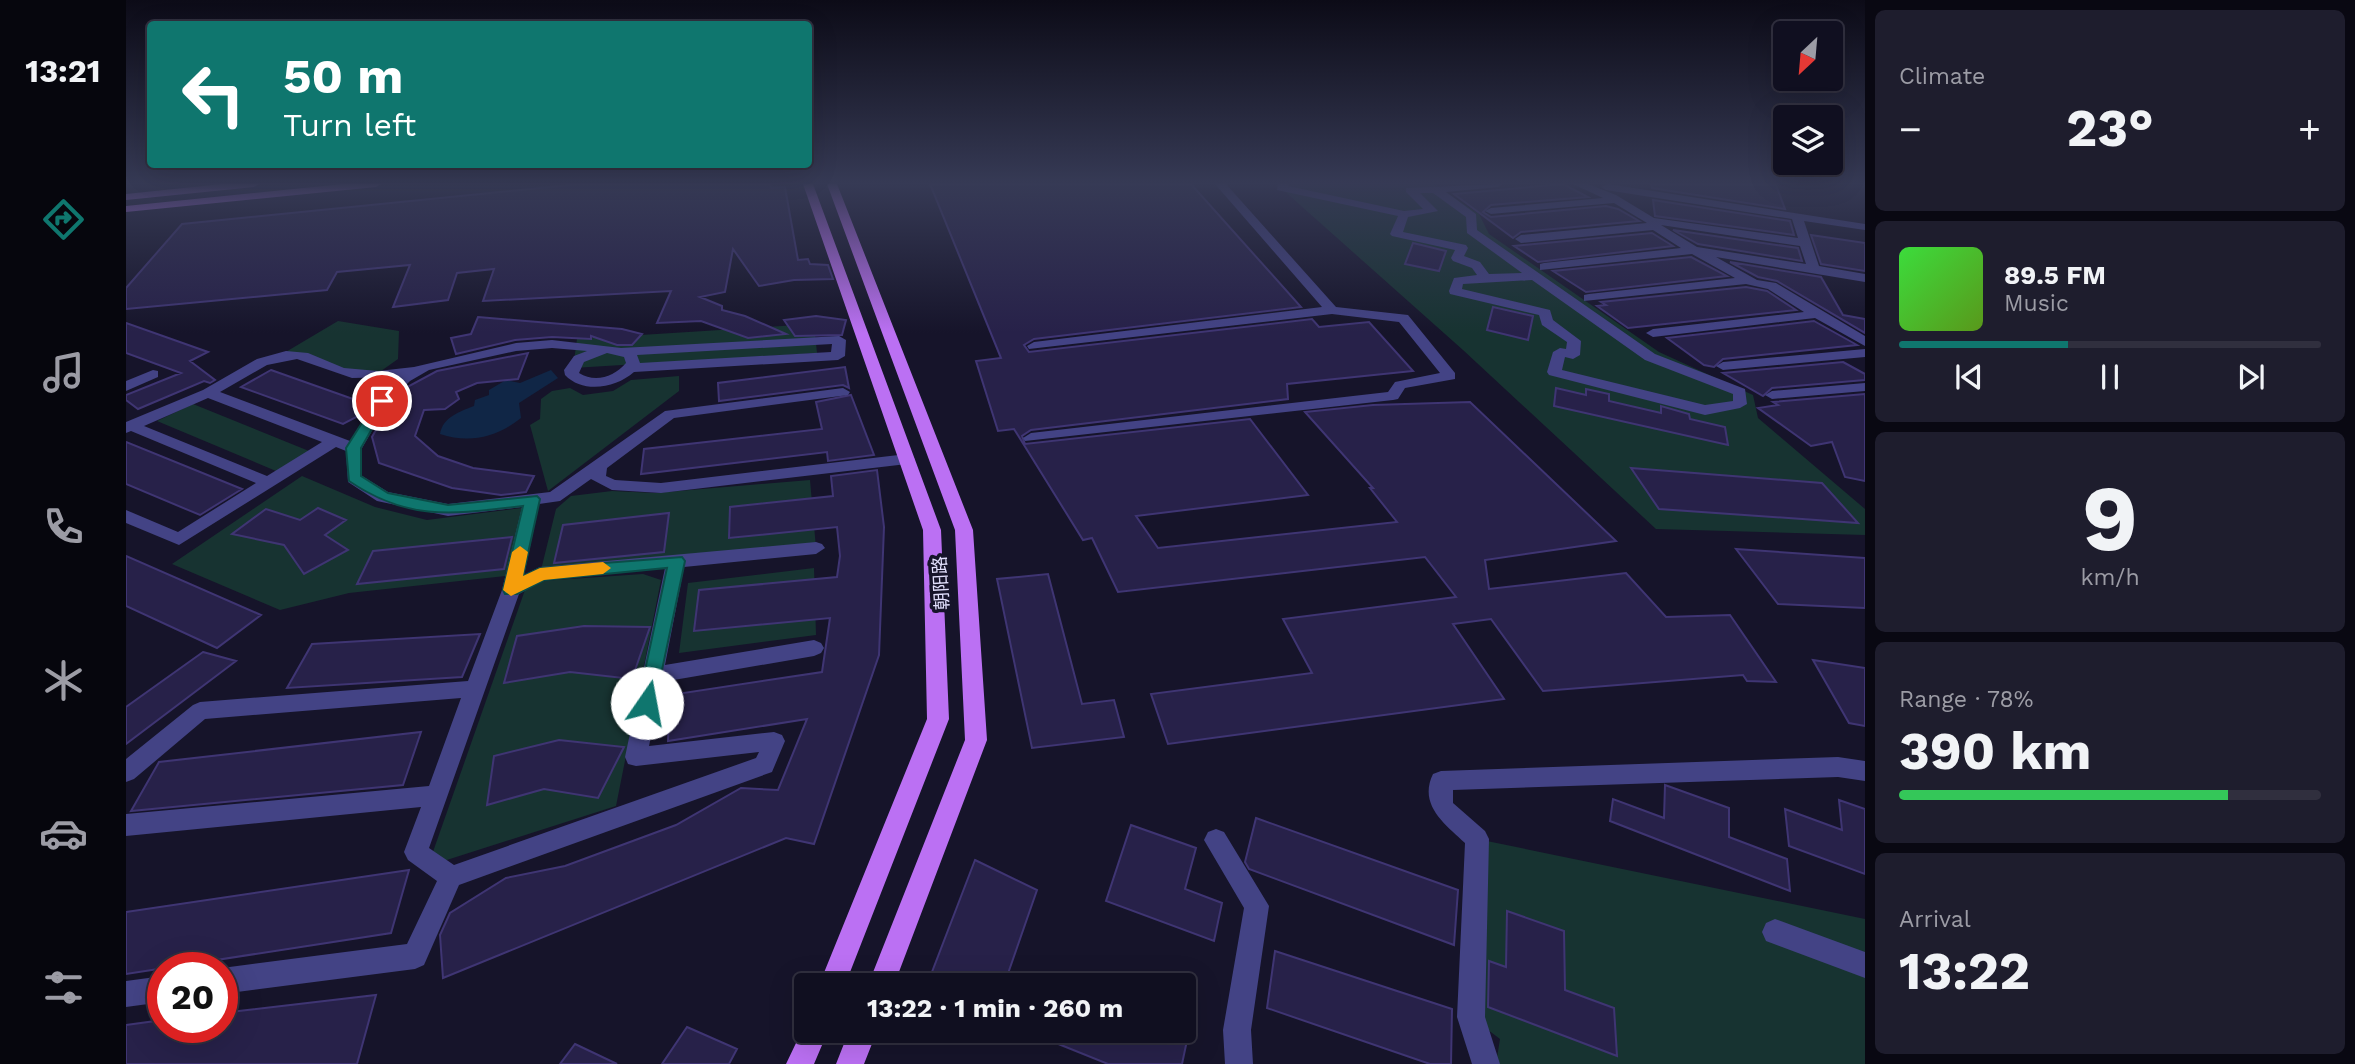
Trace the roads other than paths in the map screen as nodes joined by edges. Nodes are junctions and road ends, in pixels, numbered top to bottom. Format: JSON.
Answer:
{"nodes":[{"id":1,"x":826,"y":234,"type":"edge"},
{"id":2,"x":851,"y":234,"type":"edge"},
{"id":3,"x":1264,"y":234,"type":"edge"},
{"id":4,"x":1396,"y":234,"type":"edge"},
{"id":5,"x":1475,"y":234,"type":"edge"},
{"id":6,"x":1566,"y":234,"type":"edge"},
{"id":7,"x":1664,"y":234,"type":"edge"},
{"id":8,"x":1735,"y":234,"type":"edge"},
{"id":9,"x":1803,"y":234,"type":"edge"},
{"id":10,"x":1521,"y":239,"type":"dead end"},
{"id":11,"x":1806,"y":243,"type":"junction"},
{"id":12,"x":1462,"y":248,"type":"junction"},
{"id":13,"x":1694,"y":250,"type":"junction"},
{"id":14,"x":1507,"y":256,"type":"junction"},
{"id":15,"x":1814,"y":269,"type":"junction"},
{"id":16,"x":1540,"y":272,"type":"junction"},
{"id":17,"x":1485,"y":278,"type":"junction"},
{"id":18,"x":1865,"y":278,"type":"edge"},
{"id":19,"x":1748,"y":280,"type":"junction"},
{"id":20,"x":1585,"y":303,"type":"junction"},
{"id":21,"x":1332,"y":310,"type":"junction"},
{"id":22,"x":1545,"y":313,"type":"junction"},
{"id":23,"x":1817,"y":314,"type":"junction"},
{"id":24,"x":1653,"y":333,"type":"dead end"},
{"id":25,"x":1865,"y":342,"type":"edge"},
{"id":26,"x":1034,"y":346,"type":"dead end"},
{"id":27,"x":606,"y":349,"type":"junction"},
{"id":28,"x":625,"y":351,"type":"junction"},
{"id":29,"x":1865,"y":353,"type":"edge"},
{"id":30,"x":1723,"y":366,"type":"dead end"},
{"id":31,"x":630,"y":368,"type":"junction"},
{"id":32,"x":418,"y":371,"type":"junction"},
{"id":33,"x":153,"y":374,"type":"dead end"},
{"id":34,"x":126,"y":387,"type":"edge"},
{"id":35,"x":1865,"y":387,"type":"edge"},
{"id":36,"x":843,"y":392,"type":"dead end"},
{"id":37,"x":208,"y":393,"type":"junction"},
{"id":38,"x":1772,"y":395,"type":"dead end"},
{"id":39,"x":129,"y":427,"type":"edge"},
{"id":40,"x":1031,"y":438,"type":"dead end"},
{"id":41,"x":334,"y":441,"type":"junction"},
{"id":42,"x":354,"y":448,"type":"junction"},
{"id":43,"x":907,"y":459,"type":"junction"},
{"id":44,"x":599,"y":466,"type":"junction"},
{"id":45,"x":268,"y":482,"type":"junction"},
{"id":46,"x":532,"y":499,"type":"junction"},
{"id":47,"x":126,"y":516,"type":"edge"},
{"id":48,"x":816,"y":548,"type":"dead end"},
{"id":49,"x":676,"y":561,"type":"junction"},
{"id":50,"x":511,"y":590,"type":"junction"},
{"id":51,"x":814,"y":648,"type":"dead end"},
{"id":52,"x":653,"y":675,"type":"junction"},
{"id":53,"x":475,"y":689,"type":"junction"},
{"id":54,"x":1865,"y":771,"type":"edge"},
{"id":55,"x":126,"y":772,"type":"edge"},
{"id":56,"x":437,"y":795,"type":"junction"},
{"id":57,"x":126,"y":825,"type":"edge"},
{"id":58,"x":1216,"y":840,"type":"dead end"},
{"id":59,"x":451,"y":877,"type":"junction"},
{"id":60,"x":1775,"y":932,"type":"dead end"},
{"id":61,"x":1865,"y":965,"type":"edge"},
{"id":62,"x":837,"y":973,"type":"edge"},
{"id":63,"x":886,"y":973,"type":"edge"},
{"id":64,"x":238,"y":979,"type":"edge"},
{"id":65,"x":147,"y":991,"type":"edge"},
{"id":66,"x":126,"y":994,"type":"edge"},
{"id":67,"x":809,"y":1043,"type":"edge"},
{"id":68,"x":858,"y":1043,"type":"edge"},
{"id":69,"x":800,"y":1064,"type":"edge"},
{"id":70,"x":850,"y":1064,"type":"edge"},
{"id":71,"x":1238,"y":1064,"type":"edge"},
{"id":72,"x":1486,"y":1064,"type":"edge"}],
"edges":[{"from":1,"to":43,"type":"main road","name":"朝阳路"},
{"from":2,"to":63,"type":"main road","name":"朝阳路"},
{"from":3,"to":21,"type":"street"},
{"from":4,"to":12,"type":"street"},
{"from":5,"to":14,"type":"street"},
{"from":6,"to":10,"type":"street"},
{"from":7,"to":13,"type":"street"},
{"from":8,"to":11,"type":"street"},
{"from":9,"to":11,"type":"street"},
{"from":11,"to":15,"type":"street"},
{"from":12,"to":14,"type":"street"},
{"from":12,"to":17,"type":"street"},
{"from":13,"to":15,"type":"street"},
{"from":13,"to":16,"type":"street"},
{"from":13,"to":19,"type":"street"},
{"from":14,"to":16,"type":"street"},
{"from":15,"to":18,"type":"street"},
{"from":16,"to":17,"type":"street"},
{"from":16,"to":20,"type":"street"},
{"from":17,"to":22,"type":"street"},
{"from":19,"to":20,"type":"street"},
{"from":19,"to":23,"type":"street"},
{"from":20,"to":22,"type":"street"},
{"from":20,"to":22,"type":"street"},
{"from":21,"to":26,"type":"street"},
{"from":21,"to":40,"type":"street"},
{"from":23,"to":24,"type":"street"},
{"from":23,"to":25,"type":"street"},
{"from":27,"to":28,"type":"street"},
{"from":27,"to":31,"type":"street"},
{"from":27,"to":32,"type":"street"},
{"from":28,"to":31,"type":"street"},
{"from":28,"to":31,"type":"street"},
{"from":29,"to":30,"type":"street"},
{"from":32,"to":37,"type":"street"},
{"from":32,"to":42,"type":"street"},
{"from":33,"to":34,"type":"street"},
{"from":35,"to":38,"type":"street"},
{"from":36,"to":44,"type":"street"},
{"from":37,"to":39,"type":"street"},
{"from":37,"to":41,"type":"street"},
{"from":39,"to":45,"type":"street"},
{"from":41,"to":42,"type":"street"},
{"from":41,"to":45,"type":"street"},
{"from":42,"to":46,"type":"street"},
{"from":43,"to":44,"type":"street"},
{"from":43,"to":62,"type":"main road","name":"朝阳路"},
{"from":44,"to":46,"type":"street"},
{"from":45,"to":47,"type":"street"},
{"from":46,"to":50,"type":"street"},
{"from":48,"to":49,"type":"street"},
{"from":49,"to":50,"type":"street"},
{"from":49,"to":52,"type":"street"},
{"from":50,"to":53,"type":"street"},
{"from":51,"to":52,"type":"street"},
{"from":52,"to":59,"type":"street"},
{"from":53,"to":55,"type":"street"},
{"from":53,"to":56,"type":"street"},
{"from":54,"to":72,"type":"street"},
{"from":56,"to":57,"type":"street"},
{"from":56,"to":59,"type":"street"},
{"from":58,"to":71,"type":"street"},
{"from":59,"to":64,"type":"street"},
{"from":60,"to":61,"type":"street"},
{"from":65,"to":66,"type":"street"},
{"from":67,"to":69,"type":"main road"},
{"from":68,"to":70,"type":"main road"}]}
